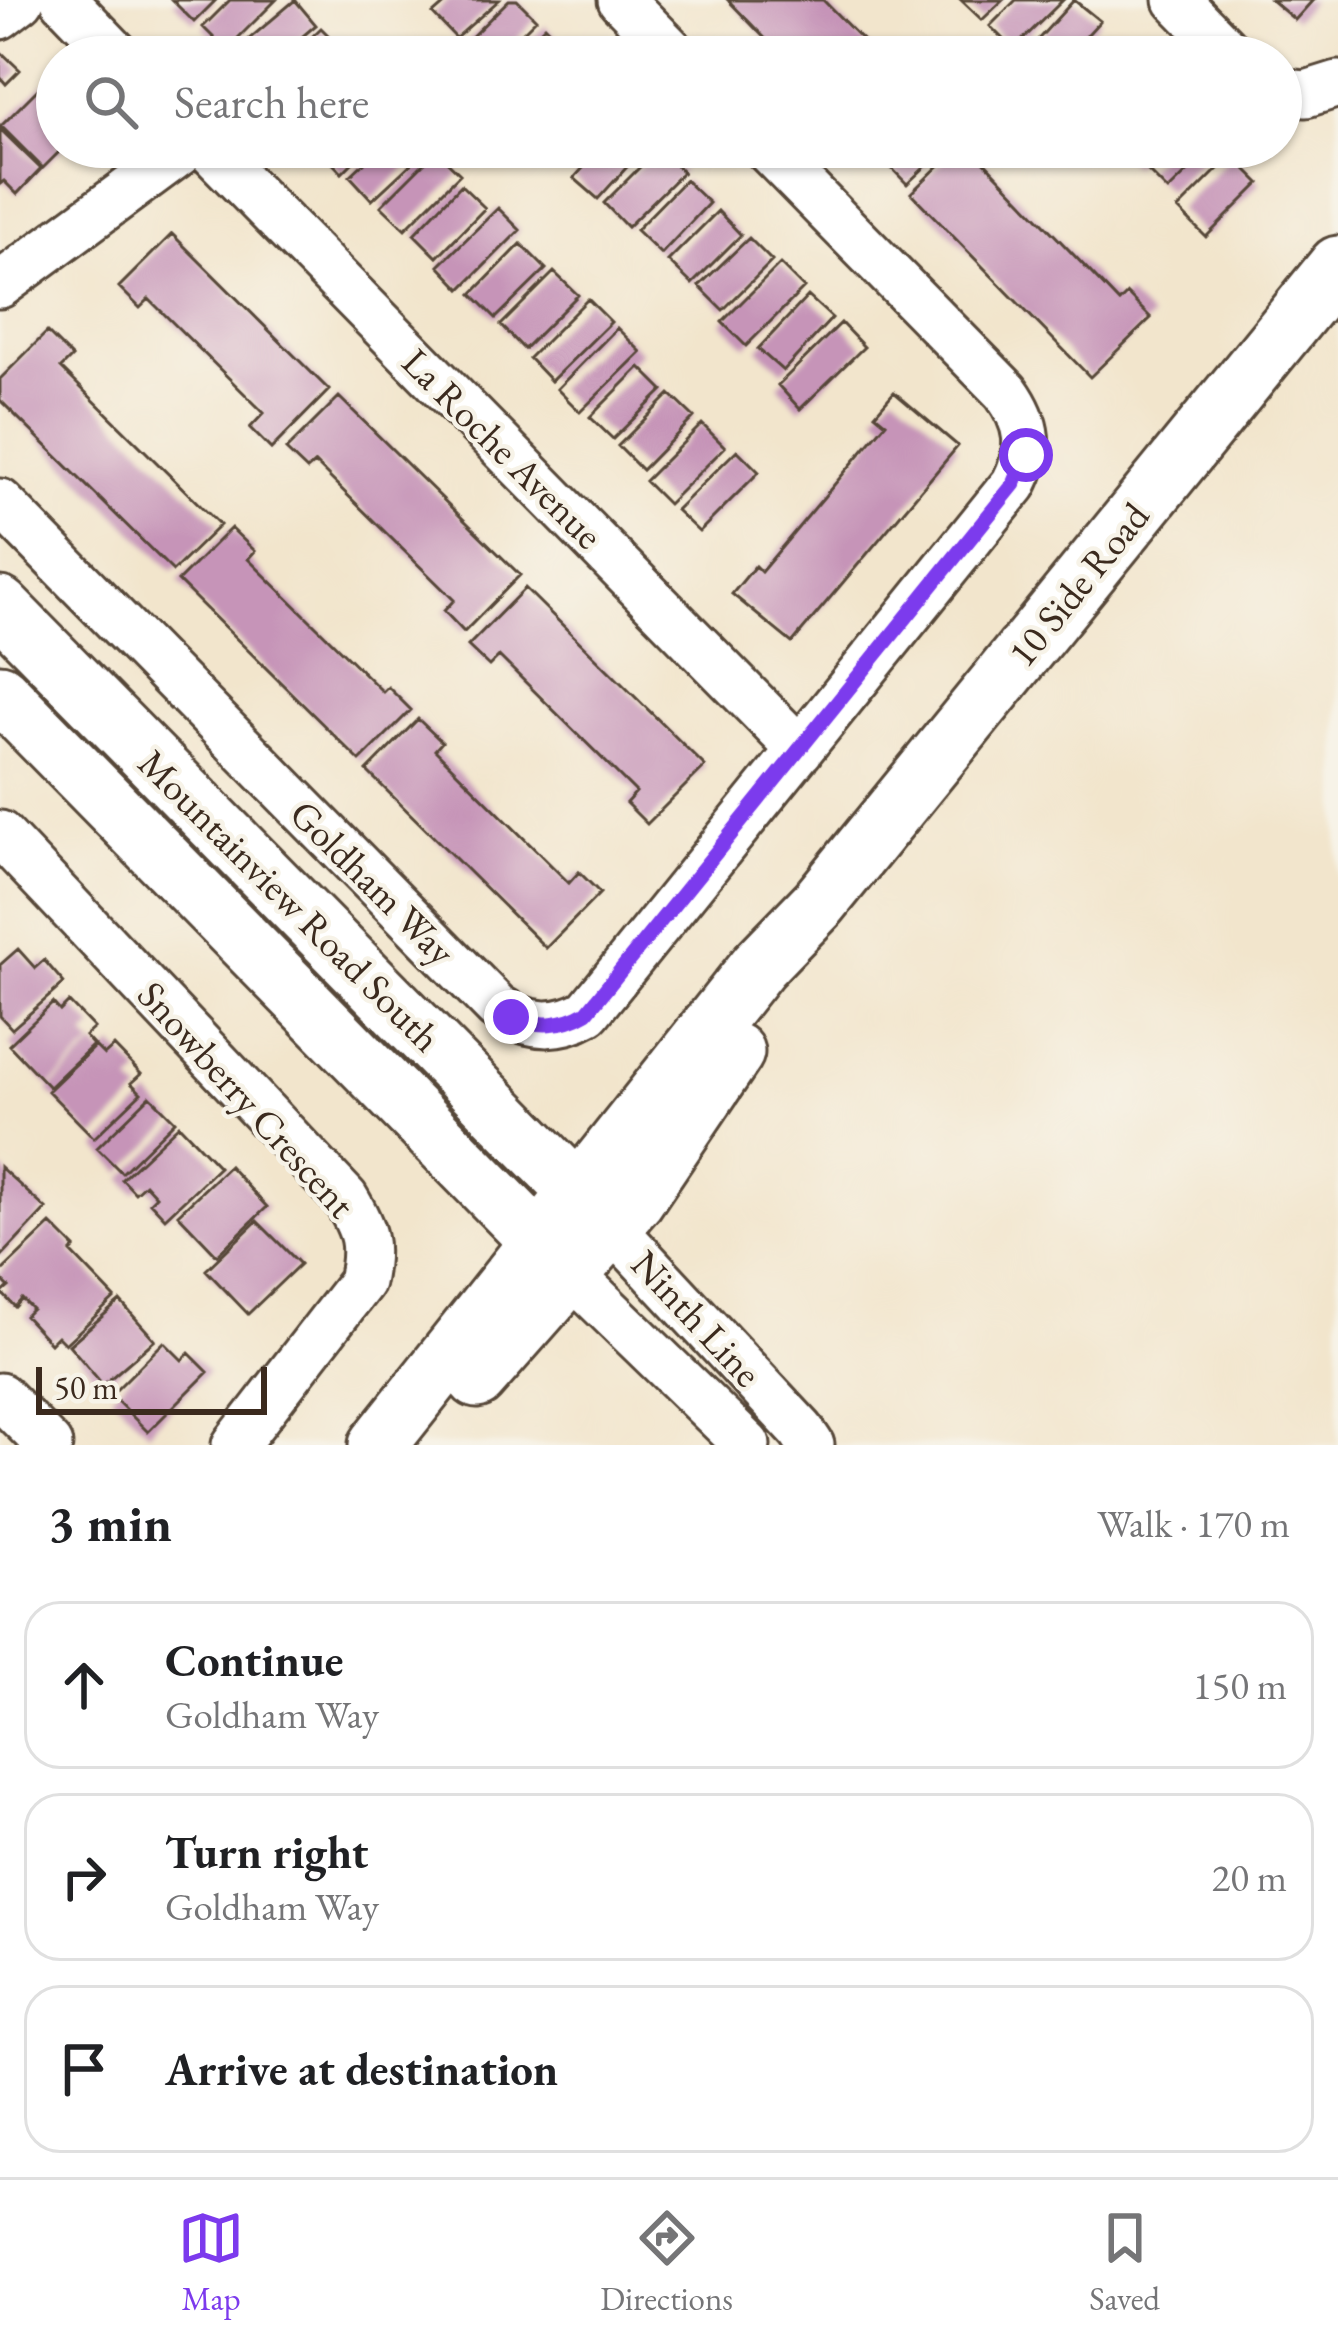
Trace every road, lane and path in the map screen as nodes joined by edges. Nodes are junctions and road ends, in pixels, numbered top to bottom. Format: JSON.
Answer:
{"nodes":[{"id":1,"x":21,"y":0,"type":"edge"},
{"id":2,"x":64,"y":0,"type":"edge"},
{"id":3,"x":621,"y":0,"type":"edge"},
{"id":4,"x":1177,"y":0,"type":"edge"},
{"id":5,"x":0,"y":16,"type":"edge"},
{"id":6,"x":99,"y":36,"type":"edge"},
{"id":7,"x":656,"y":36,"type":"edge"},
{"id":8,"x":1212,"y":36,"type":"edge"},
{"id":9,"x":1338,"y":84,"type":"edge"},
{"id":10,"x":1302,"y":94,"type":"edge"},
{"id":11,"x":159,"y":168,"type":"edge"},
{"id":12,"x":228,"y":168,"type":"edge"},
{"id":13,"x":786,"y":168,"type":"edge"},
{"id":14,"x":1338,"y":265,"type":"edge"},
{"id":15,"x":0,"y":285,"type":"edge"},
{"id":16,"x":0,"y":502,"type":"edge"},
{"id":17,"x":0,"y":606,"type":"edge"},
{"id":18,"x":0,"y":693,"type":"edge"},
{"id":19,"x":800,"y":750,"type":"junction"},
{"id":20,"x":0,"y":834,"type":"edge"},
{"id":21,"x":595,"y":1210,"type":"junction"},
{"id":22,"x":555,"y":1257,"type":"junction"},
{"id":23,"x":0,"y":1396,"type":"edge"},
{"id":24,"x":49,"y":1445,"type":"edge"},
{"id":25,"x":235,"y":1445,"type":"edge"},
{"id":26,"x":378,"y":1445,"type":"edge"},
{"id":27,"x":419,"y":1445,"type":"edge"},
{"id":28,"x":747,"y":1445,"type":"edge"},
{"id":29,"x":811,"y":1445,"type":"edge"}],
"edges":[{"from":1,"to":5,"type":"street"},
{"from":2,"to":6,"type":"street"},
{"from":3,"to":7,"type":"street"},
{"from":4,"to":8,"type":"street"},
{"from":9,"to":10,"type":"street"},
{"from":11,"to":15,"type":"street"},
{"from":12,"to":19,"type":"street","name":"La Roche Avenue"},
{"from":13,"to":19,"type":"street","name":"Goldham Way"},
{"from":14,"to":21,"type":"main road","name":"10 Side Road"},
{"from":16,"to":19,"type":"street","name":"Goldham Way"},
{"from":17,"to":21,"type":"main road","name":"Mountainview Road South"},
{"from":18,"to":22,"type":"main road","name":"Mountainview Road South"},
{"from":20,"to":25,"type":"street","name":"Snowberry Crescent"},
{"from":21,"to":22,"type":"main road","name":"10 Side Road"},
{"from":21,"to":29,"type":"street","name":"Ninth Line"},
{"from":22,"to":26,"type":"main road","name":"10 Side Road"},
{"from":22,"to":27,"type":"main road","name":"10 Side Road"},
{"from":22,"to":28,"type":"street","name":"Ninth Line"},
{"from":23,"to":24,"type":"street"}]}
